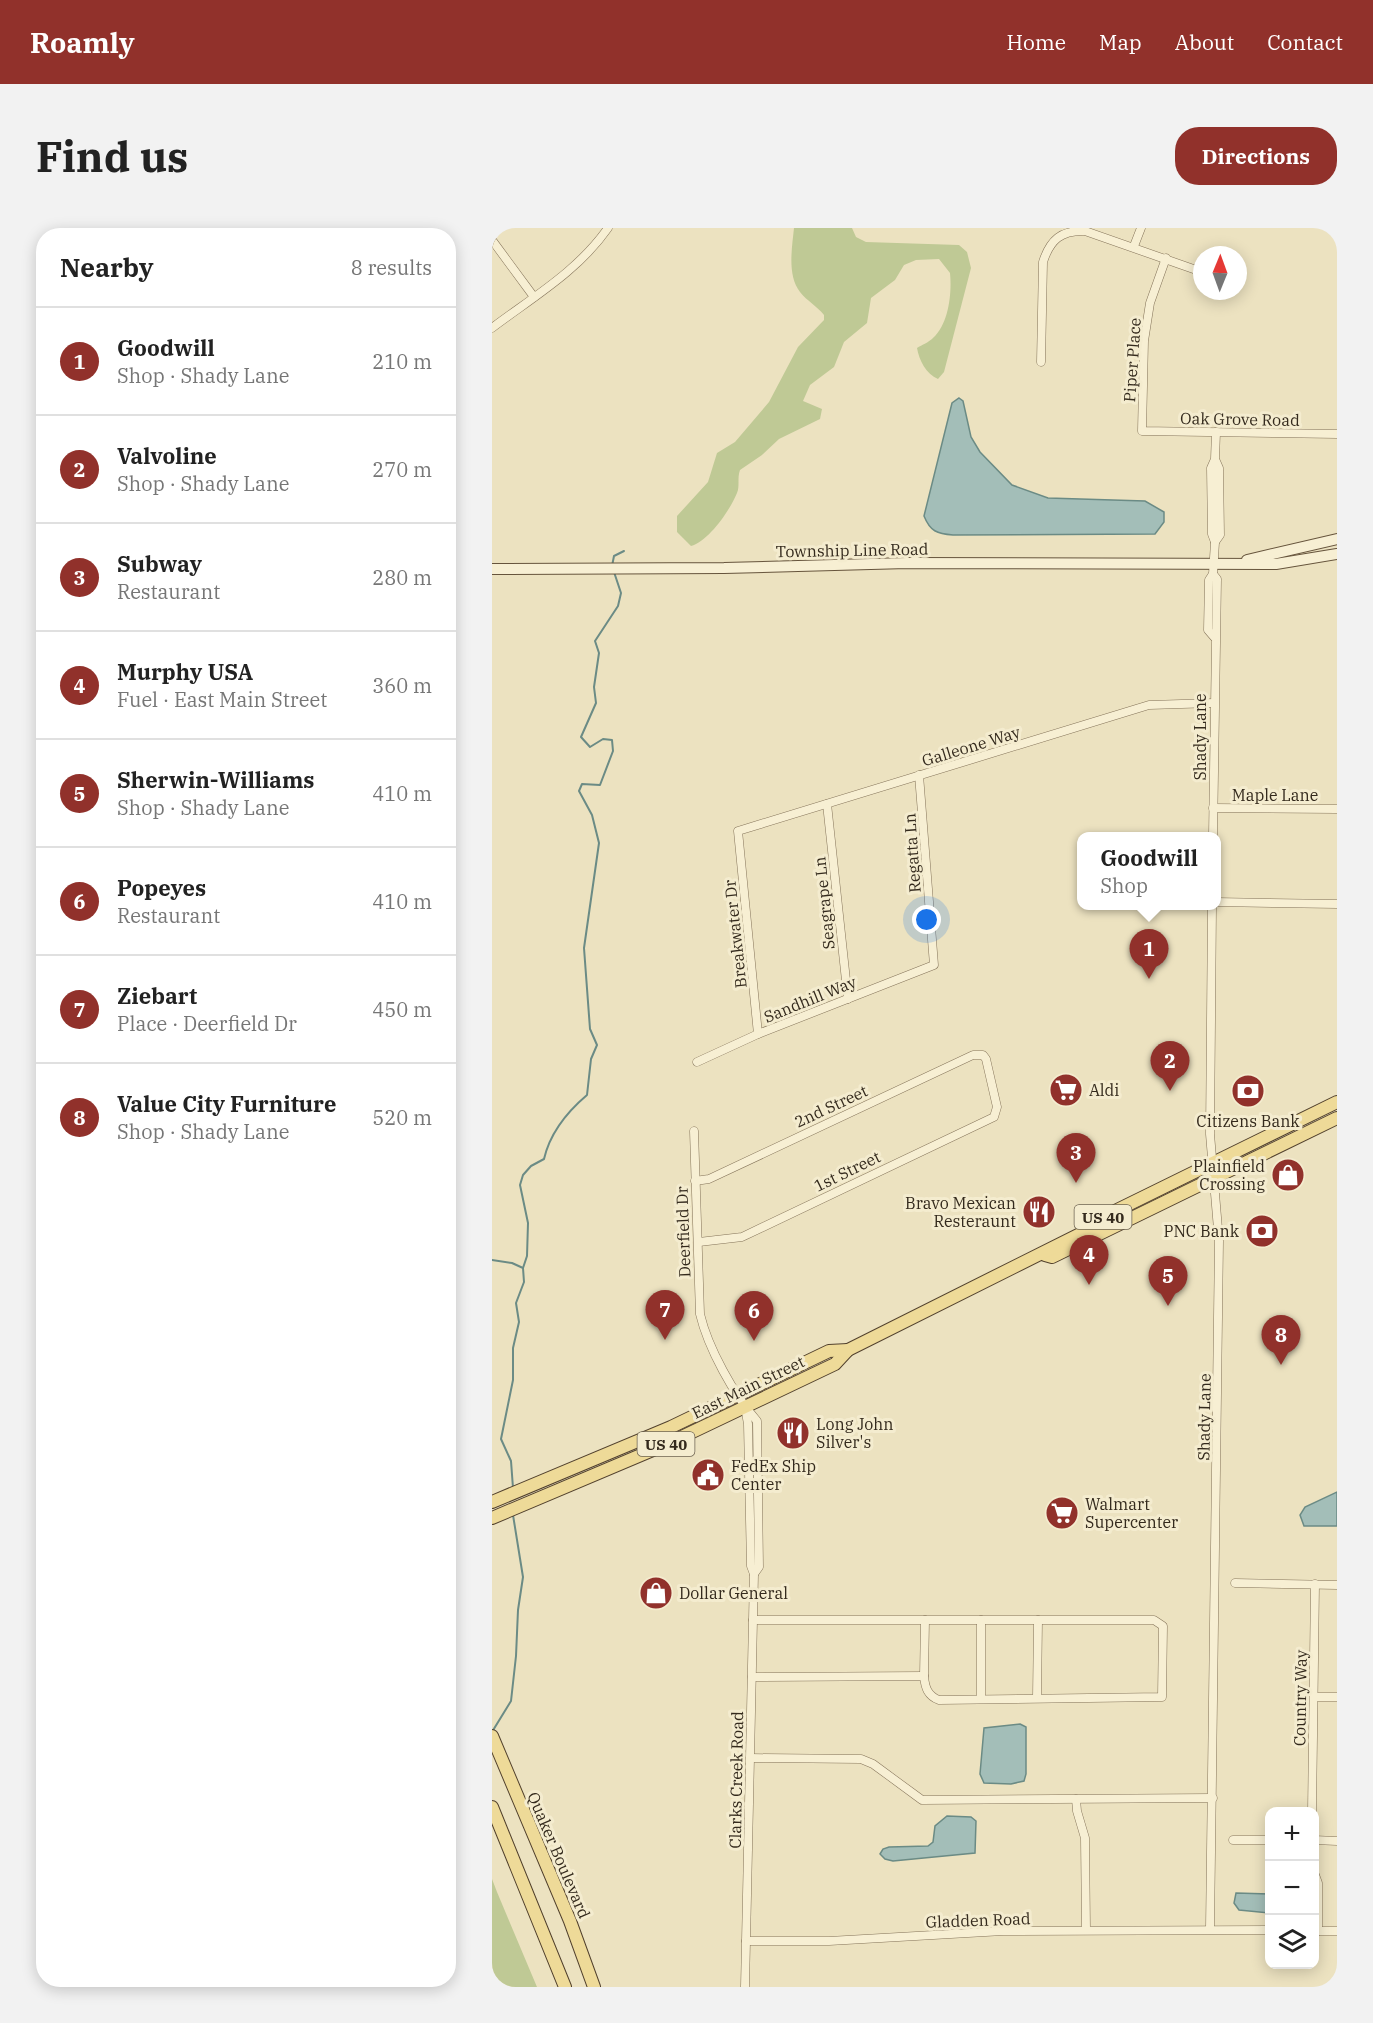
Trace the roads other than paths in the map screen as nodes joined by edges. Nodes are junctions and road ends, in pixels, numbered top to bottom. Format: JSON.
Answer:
{"nodes":[{"id":1,"x":608,"y":228,"type":"edge"},
{"id":2,"x":1141,"y":228,"type":"edge"},
{"id":3,"x":492,"y":240,"type":"edge"},
{"id":4,"x":1134,"y":246,"type":"junction"},
{"id":5,"x":1166,"y":258,"type":"junction"},
{"id":6,"x":1193,"y":268,"type":"edge"},
{"id":7,"x":534,"y":297,"type":"junction"},
{"id":8,"x":492,"y":328,"type":"edge"},
{"id":9,"x":1041,"y":362,"type":"dead end"},
{"id":10,"x":1142,"y":431,"type":"joint"},
{"id":11,"x":1216,"y":432,"type":"junction"},
{"id":12,"x":1337,"y":434,"type":"edge"},
{"id":13,"x":1337,"y":539,"type":"edge"},
{"id":14,"x":1337,"y":554,"type":"edge"},
{"id":15,"x":1238,"y":562,"type":"junction"},
{"id":16,"x":492,"y":569,"type":"edge"},
{"id":17,"x":1213,"y":569,"type":"junction"},
{"id":18,"x":1214,"y":703,"type":"junction"},
{"id":19,"x":919,"y":775,"type":"junction"},
{"id":20,"x":826,"y":804,"type":"junction"},
{"id":21,"x":1213,"y":808,"type":"junction"},
{"id":22,"x":1337,"y":809,"type":"edge"},
{"id":23,"x":738,"y":831,"type":"joint"},
{"id":24,"x":1213,"y":832,"type":"edge"},
{"id":25,"x":1221,"y":902,"type":"edge"},
{"id":26,"x":1337,"y":904,"type":"edge"},
{"id":27,"x":1212,"y":910,"type":"edge"},
{"id":28,"x":934,"y":965,"type":"joint"},
{"id":29,"x":848,"y":999,"type":"junction"},
{"id":30,"x":758,"y":1034,"type":"junction"},
{"id":31,"x":979,"y":1054,"type":"joint"},
{"id":32,"x":697,"y":1062,"type":"dead end"},
{"id":33,"x":1337,"y":1102,"type":"edge"},
{"id":34,"x":1337,"y":1118,"type":"edge"},
{"id":35,"x":694,"y":1131,"type":"dead end"},
{"id":36,"x":1212,"y":1164,"type":"junction"},
{"id":37,"x":1215,"y":1178,"type":"junction"},
{"id":38,"x":695,"y":1181,"type":"junction"},
{"id":39,"x":699,"y":1242,"type":"junction"},
{"id":40,"x":1041,"y":1255,"type":"junction"},
{"id":41,"x":742,"y":1401,"type":"junction"},
{"id":42,"x":495,"y":1501,"type":"edge"},
{"id":43,"x":496,"y":1516,"type":"edge"},
{"id":44,"x":1235,"y":1583,"type":"dead end"},
{"id":45,"x":1315,"y":1584,"type":"junction"},
{"id":46,"x":1337,"y":1585,"type":"edge"},
{"id":47,"x":753,"y":1620,"type":"junction"},
{"id":48,"x":925,"y":1620,"type":"junction"},
{"id":49,"x":981,"y":1620,"type":"junction"},
{"id":50,"x":1038,"y":1620,"type":"junction"},
{"id":51,"x":924,"y":1676,"type":"junction"},
{"id":52,"x":752,"y":1677,"type":"junction"},
{"id":53,"x":1314,"y":1697,"type":"junction"},
{"id":54,"x":1337,"y":1697,"type":"edge"},
{"id":55,"x":1037,"y":1698,"type":"junction"},
{"id":56,"x":981,"y":1699,"type":"junction"},
{"id":57,"x":492,"y":1736,"type":"edge"},
{"id":58,"x":750,"y":1758,"type":"junction"},
{"id":59,"x":1213,"y":1798,"type":"junction"},
{"id":60,"x":1076,"y":1799,"type":"junction"},
{"id":61,"x":1312,"y":1807,"type":"edge"},
{"id":62,"x":492,"y":1808,"type":"edge"},
{"id":63,"x":1233,"y":1840,"type":"dead end"},
{"id":64,"x":1265,"y":1840,"type":"edge"},
{"id":65,"x":1319,"y":1840,"type":"edge"},
{"id":66,"x":1337,"y":1841,"type":"edge"},
{"id":67,"x":1210,"y":1929,"type":"junction"},
{"id":68,"x":1086,"y":1930,"type":"junction"},
{"id":69,"x":1265,"y":1930,"type":"edge"},
{"id":70,"x":1319,"y":1931,"type":"edge"},
{"id":71,"x":1337,"y":1931,"type":"edge"},
{"id":72,"x":746,"y":1941,"type":"junction"},
{"id":73,"x":565,"y":1987,"type":"edge"},
{"id":74,"x":594,"y":1987,"type":"edge"},
{"id":75,"x":745,"y":1987,"type":"edge"}],
"edges":[{"from":1,"to":7,"type":"street"},
{"from":2,"to":4,"type":"street"},
{"from":3,"to":7,"type":"street"},
{"from":4,"to":5,"type":"street"},
{"from":4,"to":9,"type":"street"},
{"from":5,"to":6,"type":"street"},
{"from":5,"to":10,"type":"street","name":"Piper Place"},
{"from":7,"to":8,"type":"street"},
{"from":10,"to":11,"type":"street","name":"Oak Grove Road"},
{"from":11,"to":12,"type":"street","name":"Oak Grove Road"},
{"from":11,"to":17,"type":"street"},
{"from":13,"to":15,"type":"street"},
{"from":14,"to":15,"type":"street"},
{"from":15,"to":17,"type":"street","name":"Township Line Road"},
{"from":16,"to":17,"type":"street","name":"Township Line Road"},
{"from":17,"to":18,"type":"street","name":"Shady Lane"},
{"from":18,"to":19,"type":"street","name":"Galleone Way"},
{"from":18,"to":21,"type":"street","name":"Shady Lane"},
{"from":19,"to":20,"type":"street","name":"Galleone Way"},
{"from":19,"to":28,"type":"street","name":"Regatta Ln"},
{"from":20,"to":23,"type":"street","name":"Galleone Way"},
{"from":20,"to":29,"type":"street","name":"Seagrape Ln"},
{"from":21,"to":22,"type":"street","name":"Maple Lane"},
{"from":21,"to":24,"type":"street","name":"Shady Lane"},
{"from":23,"to":30,"type":"street","name":"Breakwater Dr"},
{"from":25,"to":26,"type":"street"},
{"from":27,"to":36,"type":"street","name":"Shady Lane"},
{"from":28,"to":29,"type":"street","name":"Sandhill Way"},
{"from":29,"to":30,"type":"street","name":"Sandhill Way"},
{"from":30,"to":32,"type":"street","name":"Sandhill Way"},
{"from":31,"to":38,"type":"street","name":"2nd Street"},
{"from":31,"to":39,"type":"street","name":"1st Street"},
{"from":33,"to":36,"type":"main road","number":"US 40"},
{"from":34,"to":37,"type":"main road","name":"East Main Street","number":"US 40"},
{"from":35,"to":38,"type":"street","name":"Deerfield Dr"},
{"from":36,"to":37,"type":"street","name":"Shady Lane"},
{"from":36,"to":40,"type":"main road","number":"US 40"},
{"from":37,"to":40,"type":"main road","name":"East Main Street","number":"US 40"},
{"from":37,"to":59,"type":"street","name":"Shady Lane"},
{"from":38,"to":39,"type":"street","name":"Deerfield Dr"},
{"from":39,"to":41,"type":"street","name":"Deerfield Dr"},
{"from":40,"to":41,"type":"main road","name":"East Main Street","number":"US 40"},
{"from":41,"to":42,"type":"main road","name":"East Main Street","number":"US 40"},
{"from":41,"to":43,"type":"main road","name":"East Main Street","number":"US 40"},
{"from":41,"to":47,"type":"street","name":"Clarks Creek Road"},
{"from":44,"to":45,"type":"street"},
{"from":45,"to":46,"type":"street"},
{"from":45,"to":53,"type":"street","name":"Country Way"},
{"from":47,"to":48,"type":"street"},
{"from":47,"to":52,"type":"street","name":"Clarks Creek Road"},
{"from":48,"to":49,"type":"street"},
{"from":48,"to":51,"type":"street"},
{"from":49,"to":50,"type":"street"},
{"from":49,"to":56,"type":"street"},
{"from":50,"to":55,"type":"street"},
{"from":50,"to":55,"type":"street"},
{"from":51,"to":52,"type":"street"},
{"from":51,"to":56,"type":"street"},
{"from":52,"to":58,"type":"street","name":"Clarks Creek Road"},
{"from":53,"to":54,"type":"street"},
{"from":53,"to":61,"type":"street","name":"Country Way"},
{"from":55,"to":56,"type":"street"},
{"from":57,"to":74,"type":"main road","name":"Quaker Boulevard"},
{"from":58,"to":60,"type":"street"},
{"from":58,"to":72,"type":"street","name":"Clarks Creek Road"},
{"from":59,"to":60,"type":"street"},
{"from":59,"to":67,"type":"street","name":"Shady Lane"},
{"from":60,"to":68,"type":"street"},
{"from":62,"to":73,"type":"main road"},
{"from":63,"to":64,"type":"street"},
{"from":65,"to":66,"type":"street"},
{"from":67,"to":68,"type":"street","name":"Gladden Road"},
{"from":67,"to":69,"type":"street","name":"Gladden Road"},
{"from":68,"to":72,"type":"street","name":"Gladden Road"},
{"from":70,"to":71,"type":"street"},
{"from":72,"to":75,"type":"street","name":"Clarks Creek Road"}]}
